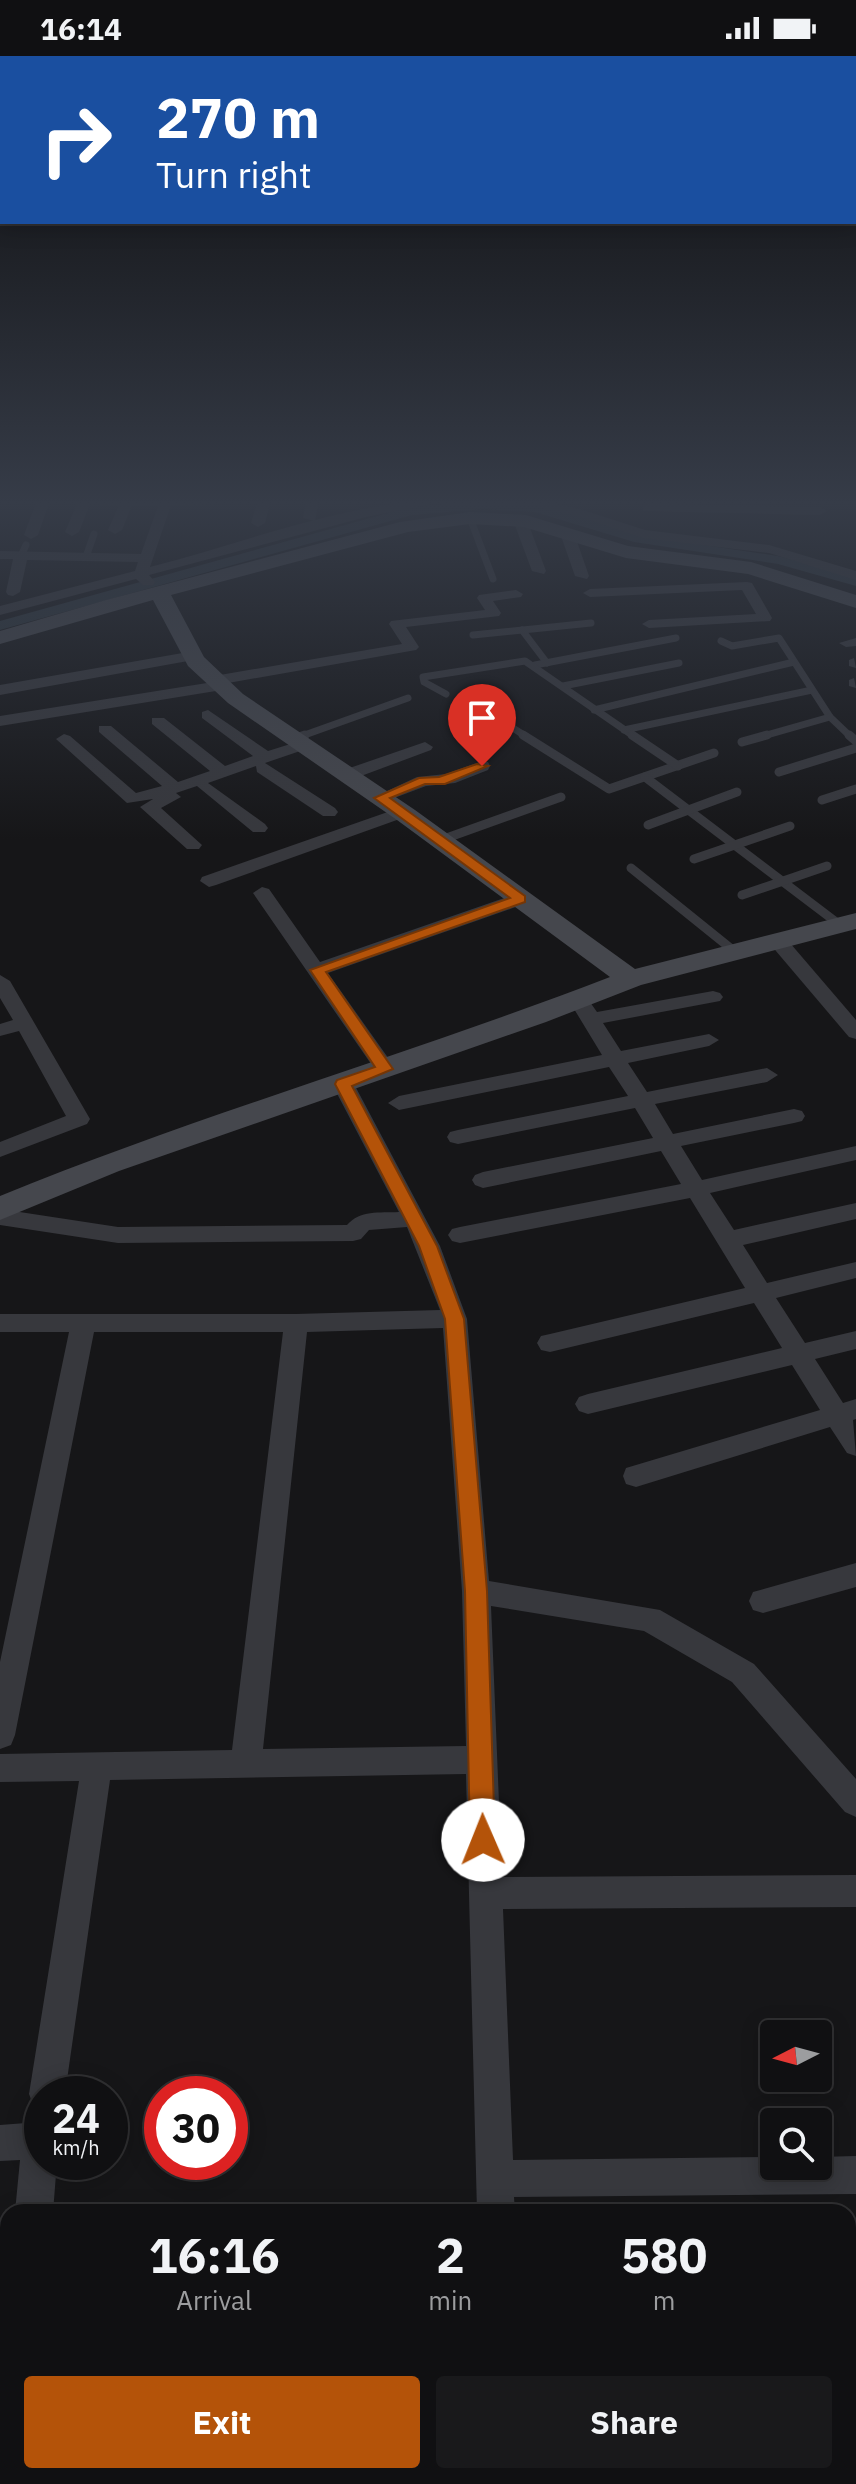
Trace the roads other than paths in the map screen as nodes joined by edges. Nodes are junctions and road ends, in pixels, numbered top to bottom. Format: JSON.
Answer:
{"nodes":[{"id":1,"x":81,"y":613,"type":"edge"},
{"id":2,"x":169,"y":613,"type":"edge"},
{"id":3,"x":491,"y":613,"type":"edge"},
{"id":4,"x":760,"y":613,"type":"edge"},
{"id":5,"x":591,"y":623,"type":"dead end"},
{"id":6,"x":649,"y":624,"type":"dead end"},
{"id":7,"x":522,"y":630,"type":"junction"},
{"id":8,"x":473,"y":635,"type":"dead end"},
{"id":9,"x":0,"y":638,"type":"edge"},
{"id":10,"x":676,"y":638,"type":"dead end"},
{"id":11,"x":721,"y":641,"type":"dead end"},
{"id":12,"x":194,"y":656,"type":"junction"},
{"id":13,"x":794,"y":662,"type":"junction"},
{"id":14,"x":547,"y":663,"type":"junction"},
{"id":15,"x":679,"y":663,"type":"dead end"},
{"id":16,"x":535,"y":665,"type":"junction"},
{"id":17,"x":218,"y":683,"type":"junction"},
{"id":18,"x":563,"y":686,"type":"junction"},
{"id":19,"x":0,"y":690,"type":"edge"},
{"id":20,"x":812,"y":690,"type":"junction"},
{"id":21,"x":446,"y":694,"type":"dead end"},
{"id":22,"x":408,"y":698,"type":"dead end"},
{"id":23,"x":594,"y":710,"type":"junction"},
{"id":24,"x":486,"y":711,"type":"dead end"},
{"id":25,"x":208,"y":715,"type":"dead end"},
{"id":26,"x":830,"y":717,"type":"junction"},
{"id":27,"x":0,"y":721,"type":"edge"},
{"id":28,"x":158,"y":721,"type":"dead end"},
{"id":29,"x":105,"y":729,"type":"dead end"},
{"id":30,"x":624,"y":730,"type":"junction"},
{"id":31,"x":64,"y":739,"type":"dead end"},
{"id":32,"x":856,"y":741,"type":"edge"},
{"id":33,"x":742,"y":742,"type":"dead end"},
{"id":34,"x":301,"y":746,"type":"junction"},
{"id":35,"x":425,"y":747,"type":"dead end"},
{"id":36,"x":856,"y":748,"type":"edge"},
{"id":37,"x":714,"y":753,"type":"dead end"},
{"id":38,"x":264,"y":763,"type":"junction"},
{"id":39,"x":482,"y":766,"type":"dead end"},
{"id":40,"x":678,"y":766,"type":"junction"},
{"id":41,"x":222,"y":772,"type":"junction"},
{"id":42,"x":779,"y":772,"type":"dead end"},
{"id":43,"x":347,"y":775,"type":"junction"},
{"id":44,"x":645,"y":777,"type":"junction"},
{"id":45,"x":205,"y":787,"type":"junction"},
{"id":46,"x":175,"y":788,"type":"junction"},
{"id":47,"x":856,"y":789,"type":"edge"},
{"id":48,"x":737,"y":792,"type":"dead end"},
{"id":49,"x":561,"y":797,"type":"dead end"},
{"id":50,"x":381,"y":798,"type":"junction"},
{"id":51,"x":822,"y":800,"type":"dead end"},
{"id":52,"x":689,"y":810,"type":"junction"},
{"id":53,"x":329,"y":812,"type":"dead end"},
{"id":54,"x":402,"y":812,"type":"junction"},
{"id":55,"x":648,"y":825,"type":"dead end"},
{"id":56,"x":790,"y":826,"type":"dead end"},
{"id":57,"x":259,"y":828,"type":"dead end"},
{"id":58,"x":441,"y":840,"type":"junction"},
{"id":59,"x":193,"y":845,"type":"dead end"},
{"id":60,"x":735,"y":845,"type":"junction"},
{"id":61,"x":694,"y":859,"type":"dead end"},
{"id":62,"x":827,"y":866,"type":"dead end"},
{"id":63,"x":631,"y":868,"type":"dead end"},
{"id":64,"x":209,"y":881,"type":"dead end"},
{"id":65,"x":783,"y":881,"type":"junction"},
{"id":66,"x":262,"y":893,"type":"dead end"},
{"id":67,"x":742,"y":895,"type":"dead end"},
{"id":68,"x":520,"y":899,"type":"junction"},
{"id":69,"x":848,"y":923,"type":"edge"},
{"id":70,"x":570,"y":940,"type":"junction"},
{"id":71,"x":777,"y":940,"type":"junction"},
{"id":72,"x":734,"y":951,"type":"junction"},
{"id":73,"x":317,"y":970,"type":"junction"},
{"id":74,"x":631,"y":979,"type":"junction"},
{"id":75,"x":0,"y":981,"type":"edge"},
{"id":76,"x":713,"y":997,"type":"dead end"},
{"id":77,"x":589,"y":1003,"type":"junction"},
{"id":78,"x":25,"y":1023,"type":"junction"},
{"id":79,"x":0,"y":1030,"type":"edge"},
{"id":80,"x":856,"y":1033,"type":"edge"},
{"id":81,"x":709,"y":1040,"type":"dead end"},
{"id":82,"x":615,"y":1058,"type":"junction"},
{"id":83,"x":385,"y":1069,"type":"junction"},
{"id":84,"x":767,"y":1075,"type":"dead end"},
{"id":85,"x":343,"y":1084,"type":"junction"},
{"id":86,"x":641,"y":1100,"type":"junction"},
{"id":87,"x":399,"y":1103,"type":"dead end"},
{"id":88,"x":794,"y":1116,"type":"dead end"},
{"id":89,"x":458,"y":1137,"type":"dead end"},
{"id":90,"x":667,"y":1143,"type":"junction"},
{"id":91,"x":0,"y":1150,"type":"edge"},
{"id":92,"x":856,"y":1153,"type":"edge"},
{"id":93,"x":483,"y":1180,"type":"dead end"},
{"id":94,"x":694,"y":1189,"type":"junction"},
{"id":95,"x":0,"y":1209,"type":"edge"},
{"id":96,"x":856,"y":1211,"type":"edge"},
{"id":97,"x":0,"y":1217,"type":"edge"},
{"id":98,"x":414,"y":1219,"type":"junction"},
{"id":99,"x":460,"y":1235,"type":"dead end"},
{"id":100,"x":728,"y":1240,"type":"junction"},
{"id":101,"x":856,"y":1270,"type":"edge"},
{"id":102,"x":762,"y":1293,"type":"junction"},
{"id":103,"x":455,"y":1319,"type":"junction"},
{"id":104,"x":0,"y":1323,"type":"edge"},
{"id":105,"x":296,"y":1323,"type":"junction"},
{"id":106,"x":83,"y":1324,"type":"junction"},
{"id":107,"x":856,"y":1340,"type":"edge"},
{"id":108,"x":550,"y":1343,"type":"dead end"},
{"id":109,"x":799,"y":1353,"type":"junction"},
{"id":110,"x":588,"y":1404,"type":"dead end"},
{"id":111,"x":846,"y":1411,"type":"edge"},
{"id":112,"x":856,"y":1446,"type":"edge"},
{"id":113,"x":636,"y":1476,"type":"dead end"},
{"id":114,"x":856,"y":1575,"type":"edge"},
{"id":115,"x":476,"y":1591,"type":"junction"},
{"id":116,"x":763,"y":1601,"type":"dead end"},
{"id":117,"x":0,"y":1735,"type":"edge"},
{"id":118,"x":481,"y":1760,"type":"junction"},
{"id":119,"x":246,"y":1763,"type":"junction"},
{"id":120,"x":97,"y":1766,"type":"junction"},
{"id":121,"x":0,"y":1768,"type":"edge"},
{"id":122,"x":856,"y":1802,"type":"edge"},
{"id":123,"x":856,"y":1891,"type":"edge"},
{"id":124,"x":484,"y":1893,"type":"junction"},
{"id":125,"x":50,"y":2076,"type":"edge"},
{"id":126,"x":24,"y":2137,"type":"edge"},
{"id":127,"x":0,"y":2143,"type":"edge"},
{"id":128,"x":856,"y":2175,"type":"edge"},
{"id":129,"x":37,"y":2180,"type":"edge"},
{"id":130,"x":496,"y":2196,"type":"edge"},
{"id":131,"x":35,"y":2204,"type":"edge"}],
"edges":[{"from":1,"to":9,"type":"street"},
{"from":2,"to":12,"type":"street"},
{"from":3,"to":17,"type":"street"},
{"from":4,"to":6,"type":"street"},
{"from":5,"to":7,"type":"lane"},
{"from":7,"to":8,"type":"lane"},
{"from":7,"to":14,"type":"lane"},
{"from":10,"to":14,"type":"lane"},
{"from":11,"to":13,"type":"lane"},
{"from":12,"to":17,"type":"street"},
{"from":12,"to":19,"type":"street"},
{"from":13,"to":20,"type":"lane"},
{"from":13,"to":23,"type":"lane"},
{"from":14,"to":16,"type":"lane"},
{"from":15,"to":18,"type":"lane"},
{"from":16,"to":18,"type":"lane"},
{"from":16,"to":21,"type":"lane"},
{"from":17,"to":27,"type":"street"},
{"from":17,"to":34,"type":"street"},
{"from":18,"to":23,"type":"lane"},
{"from":20,"to":26,"type":"lane"},
{"from":20,"to":30,"type":"lane"},
{"from":22,"to":34,"type":"lane"},
{"from":23,"to":30,"type":"lane"},
{"from":24,"to":44,"type":"lane"},
{"from":25,"to":38,"type":"street"},
{"from":26,"to":32,"type":"lane"},
{"from":26,"to":33,"type":"lane"},
{"from":28,"to":41,"type":"street"},
{"from":29,"to":46,"type":"street"},
{"from":30,"to":40,"type":"lane"},
{"from":31,"to":46,"type":"street"},
{"from":34,"to":38,"type":"street"},
{"from":34,"to":43,"type":"street"},
{"from":35,"to":43,"type":"street"},
{"from":36,"to":42,"type":"lane"},
{"from":37,"to":40,"type":"lane"},
{"from":38,"to":41,"type":"street"},
{"from":38,"to":45,"type":"street"},
{"from":38,"to":53,"type":"street"},
{"from":39,"to":50,"type":"street"},
{"from":40,"to":44,"type":"lane"},
{"from":41,"to":46,"type":"street"},
{"from":43,"to":50,"type":"street"},
{"from":44,"to":52,"type":"lane"},
{"from":45,"to":57,"type":"street"},
{"from":45,"to":59,"type":"street"},
{"from":47,"to":51,"type":"lane"},
{"from":48,"to":52,"type":"lane"},
{"from":49,"to":58,"type":"lane"},
{"from":50,"to":54,"type":"street"},
{"from":52,"to":55,"type":"lane"},
{"from":52,"to":60,"type":"lane"},
{"from":54,"to":58,"type":"street"},
{"from":54,"to":64,"type":"street"},
{"from":56,"to":60,"type":"lane"},
{"from":58,"to":68,"type":"street"},
{"from":60,"to":61,"type":"lane"},
{"from":60,"to":65,"type":"lane"},
{"from":62,"to":65,"type":"lane"},
{"from":63,"to":72,"type":"lane"},
{"from":65,"to":67,"type":"lane"},
{"from":65,"to":69,"type":"lane"},
{"from":66,"to":73,"type":"street"},
{"from":68,"to":70,"type":"street"},
{"from":68,"to":73,"type":"street"},
{"from":69,"to":71,"type":"street"},
{"from":70,"to":74,"type":"street"},
{"from":70,"to":77,"type":"street"},
{"from":71,"to":72,"type":"street"},
{"from":71,"to":80,"type":"street"},
{"from":72,"to":74,"type":"street"},
{"from":73,"to":83,"type":"street"},
{"from":74,"to":77,"type":"street"},
{"from":75,"to":78,"type":"street"},
{"from":76,"to":77,"type":"street"},
{"from":77,"to":82,"type":"street"},
{"from":77,"to":83,"type":"street"},
{"from":78,"to":79,"type":"street"},
{"from":78,"to":91,"type":"street"},
{"from":81,"to":82,"type":"street"},
{"from":82,"to":86,"type":"street"},
{"from":82,"to":87,"type":"street"},
{"from":83,"to":85,"type":"street"},
{"from":84,"to":86,"type":"street"},
{"from":85,"to":95,"type":"street"},
{"from":85,"to":98,"type":"street"},
{"from":86,"to":89,"type":"street"},
{"from":86,"to":90,"type":"street"},
{"from":88,"to":90,"type":"street"},
{"from":90,"to":93,"type":"street"},
{"from":90,"to":94,"type":"street"},
{"from":92,"to":94,"type":"street"},
{"from":94,"to":99,"type":"street"},
{"from":94,"to":100,"type":"street"},
{"from":96,"to":100,"type":"street"},
{"from":97,"to":98,"type":"street"},
{"from":98,"to":103,"type":"street"},
{"from":100,"to":102,"type":"street"},
{"from":101,"to":102,"type":"street"},
{"from":102,"to":108,"type":"street"},
{"from":102,"to":109,"type":"street"},
{"from":103,"to":105,"type":"street"},
{"from":103,"to":115,"type":"street"},
{"from":104,"to":106,"type":"street"},
{"from":105,"to":106,"type":"street"},
{"from":105,"to":119,"type":"street"},
{"from":106,"to":117,"type":"street"},
{"from":107,"to":109,"type":"street"},
{"from":109,"to":110,"type":"street"},
{"from":109,"to":111,"type":"street"},
{"from":111,"to":112,"type":"street"},
{"from":111,"to":113,"type":"street"},
{"from":114,"to":116,"type":"street"},
{"from":115,"to":118,"type":"street"},
{"from":115,"to":122,"type":"street"},
{"from":118,"to":119,"type":"street"},
{"from":118,"to":124,"type":"street"},
{"from":119,"to":120,"type":"street"},
{"from":120,"to":121,"type":"street"},
{"from":120,"to":125,"type":"street"},
{"from":123,"to":124,"type":"street"},
{"from":124,"to":130,"type":"street"},
{"from":126,"to":127,"type":"street"},
{"from":128,"to":130,"type":"street"},
{"from":129,"to":131,"type":"street"}]}
